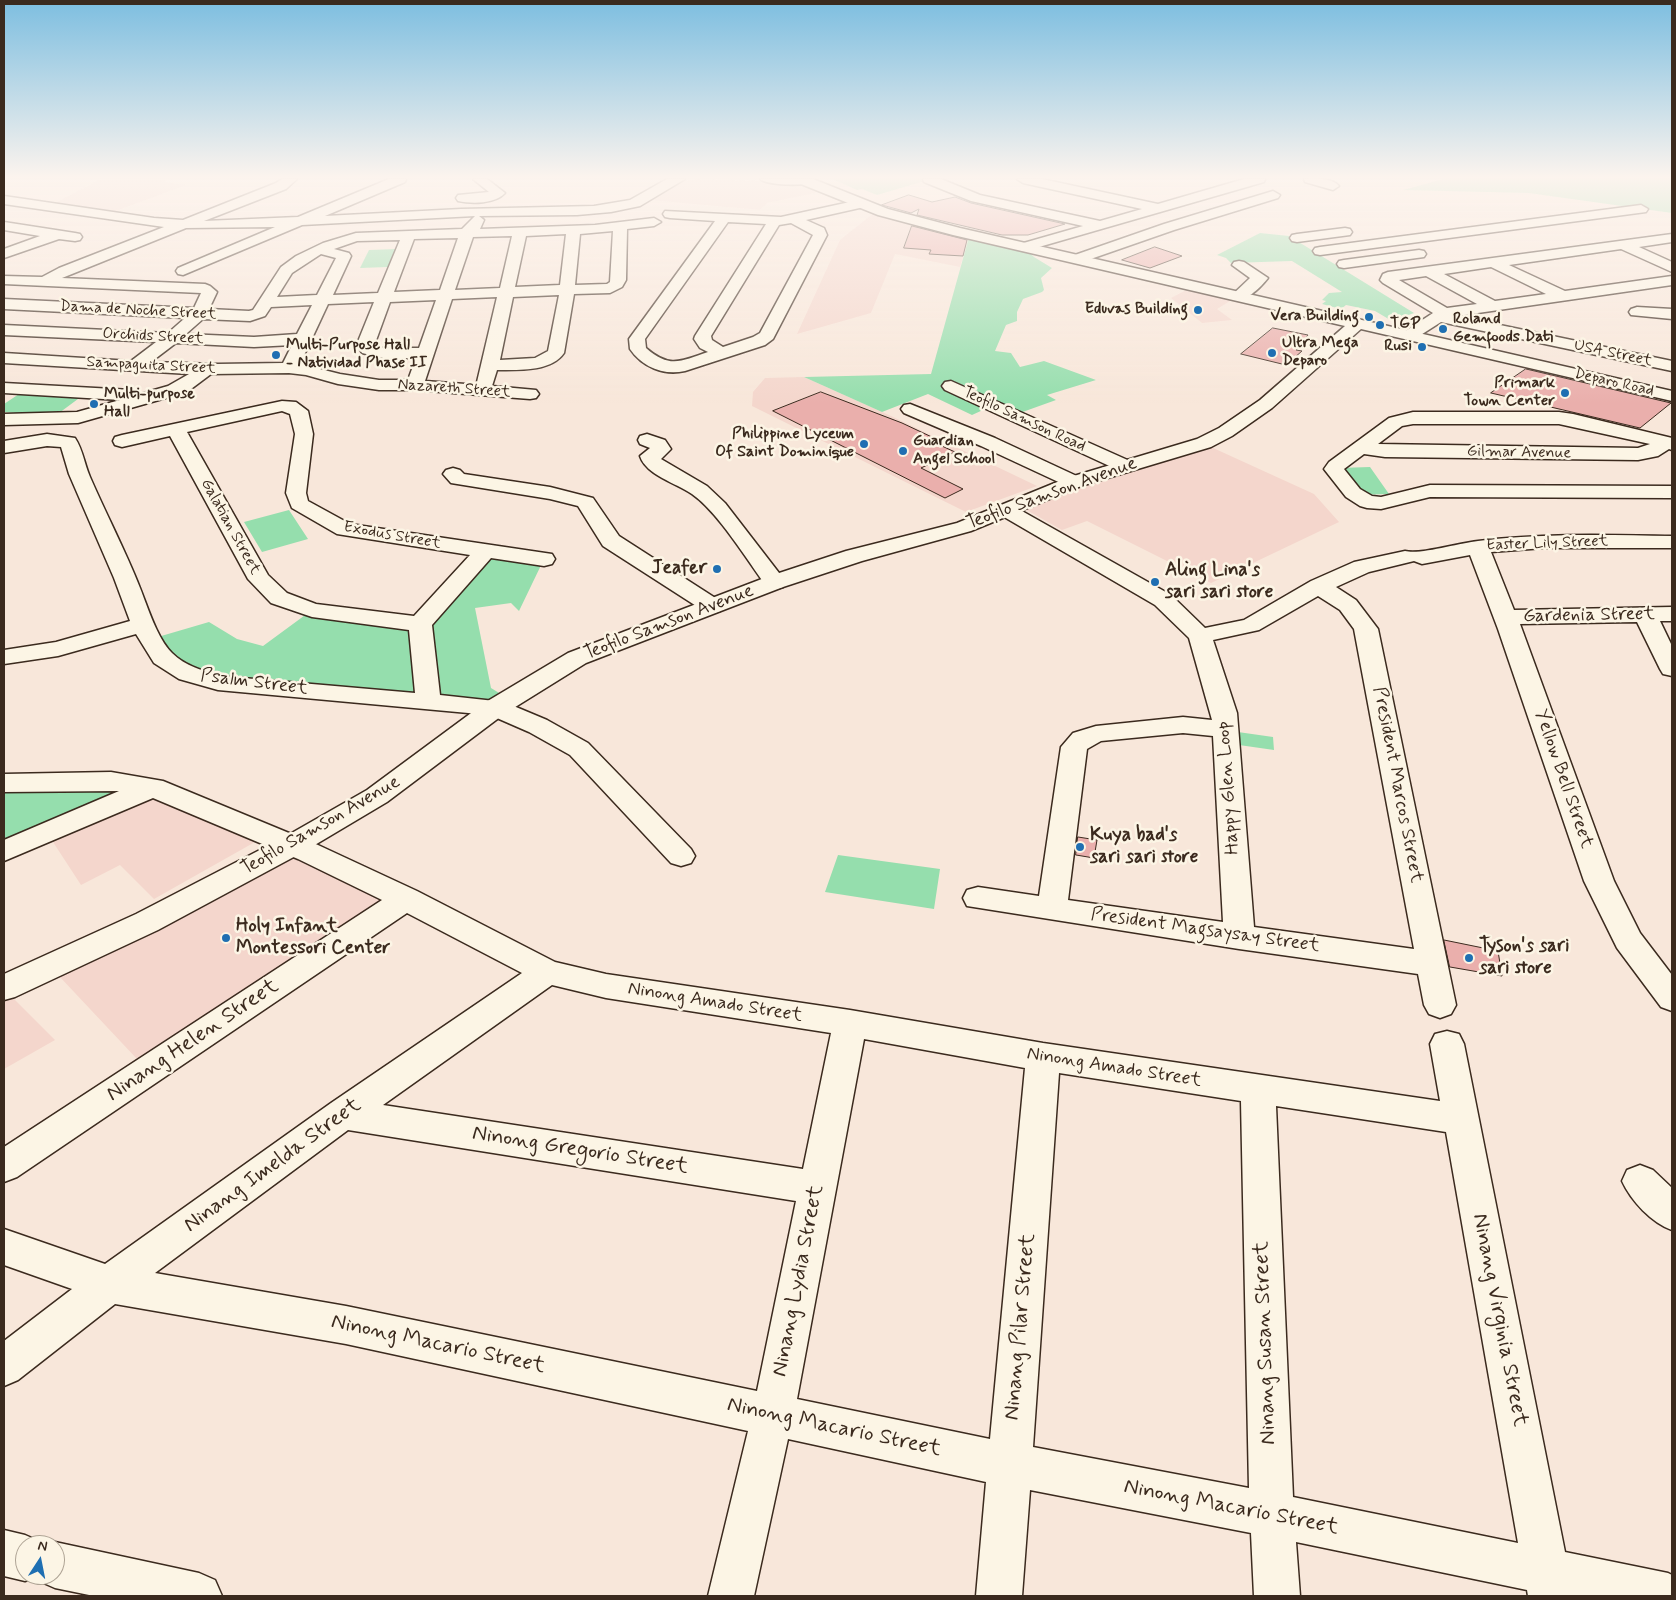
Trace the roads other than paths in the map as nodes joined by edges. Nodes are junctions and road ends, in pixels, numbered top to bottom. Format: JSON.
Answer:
{"nodes":[{"id":1,"x":109,"y":254,"type":"edge"},
{"id":2,"x":225,"y":254,"type":"edge"},
{"id":3,"x":314,"y":254,"type":"edge"},
{"id":4,"x":335,"y":254,"type":"edge"},
{"id":5,"x":402,"y":254,"type":"edge"},
{"id":6,"x":460,"y":254,"type":"edge"},
{"id":7,"x":515,"y":254,"type":"edge"},
{"id":8,"x":571,"y":254,"type":"edge"},
{"id":9,"x":619,"y":254,"type":"edge"},
{"id":10,"x":698,"y":254,"type":"edge"},
{"id":11,"x":755,"y":254,"type":"edge"},
{"id":12,"x":810,"y":254,"type":"edge"},
{"id":13,"x":1054,"y":254,"type":"edge"},
{"id":14,"x":1092,"y":254,"type":"edge"},
{"id":15,"x":1435,"y":254,"type":"edge"},
{"id":16,"x":1442,"y":254,"type":"edge"},
{"id":17,"x":1560,"y":254,"type":"joint"},
{"id":18,"x":1600,"y":254,"type":"edge"},
{"id":19,"x":1642,"y":254,"type":"edge"},
{"id":20,"x":1526,"y":258,"type":"junction"},
{"id":21,"x":1077,"y":259,"type":"junction"},
{"id":22,"x":1618,"y":262,"type":"dead end"},
{"id":23,"x":1494,"y":263,"type":"junction"},
{"id":24,"x":1239,"y":264,"type":"dead end"},
{"id":25,"x":1344,"y":264,"type":"dead end"},
{"id":26,"x":1466,"y":266,"type":"junction"},
{"id":27,"x":1585,"y":266,"type":"dead end"},
{"id":28,"x":1672,"y":268,"type":"edge"},
{"id":29,"x":1636,"y":270,"type":"dead end"},
{"id":30,"x":183,"y":271,"type":"dead end"},
{"id":31,"x":1428,"y":271,"type":"junction"},
{"id":32,"x":1552,"y":271,"type":"dead end"},
{"id":33,"x":1602,"y":275,"type":"dead end"},
{"id":34,"x":1569,"y":279,"type":"dead end"},
{"id":35,"x":4,"y":280,"type":"edge"},
{"id":36,"x":1486,"y":280,"type":"dead end"},
{"id":37,"x":45,"y":282,"type":"junction"},
{"id":38,"x":1668,"y":282,"type":"edge"},
{"id":39,"x":1628,"y":287,"type":"junction"},
{"id":40,"x":1502,"y":288,"type":"dead end"},
{"id":41,"x":567,"y":291,"type":"junction"},
{"id":42,"x":1595,"y":291,"type":"junction"},
{"id":43,"x":507,"y":293,"type":"junction"},
{"id":44,"x":446,"y":295,"type":"junction"},
{"id":45,"x":1240,"y":296,"type":"junction"},
{"id":46,"x":1562,"y":296,"type":"junction"},
{"id":47,"x":384,"y":297,"type":"junction"},
{"id":48,"x":322,"y":299,"type":"junction"},
{"id":49,"x":1526,"y":300,"type":"junction"},
{"id":50,"x":267,"y":302,"type":"junction"},
{"id":51,"x":4,"y":304,"type":"edge"},
{"id":52,"x":1491,"y":305,"type":"junction"},
{"id":53,"x":1637,"y":312,"type":"dead end"},
{"id":54,"x":199,"y":314,"type":"junction"},
{"id":55,"x":1672,"y":314,"type":"edge"},
{"id":56,"x":1440,"y":315,"type":"junction"},
{"id":57,"x":1358,"y":323,"type":"junction"},
{"id":58,"x":4,"y":330,"type":"edge"},
{"id":59,"x":1410,"y":335,"type":"junction"},
{"id":60,"x":172,"y":338,"type":"junction"},
{"id":61,"x":302,"y":339,"type":"junction"},
{"id":62,"x":425,"y":353,"type":"junction"},
{"id":63,"x":721,"y":354,"type":"junction"},
{"id":64,"x":4,"y":358,"type":"edge"},
{"id":65,"x":291,"y":363,"type":"junction"},
{"id":66,"x":490,"y":365,"type":"junction"},
{"id":67,"x":135,"y":366,"type":"junction"},
{"id":68,"x":1672,"y":366,"type":"edge"},
{"id":69,"x":207,"y":369,"type":"junction"},
{"id":70,"x":415,"y":385,"type":"junction"},
{"id":71,"x":951,"y":386,"type":"dead end"},
{"id":72,"x":4,"y":388,"type":"edge"},
{"id":73,"x":484,"y":390,"type":"junction"},
{"id":74,"x":530,"y":394,"type":"dead end"},
{"id":75,"x":155,"y":396,"type":"junction"},
{"id":76,"x":1672,"y":396,"type":"edge"},
{"id":77,"x":910,"y":409,"type":"dead end"},
{"id":78,"x":4,"y":420,"type":"edge"},
{"id":79,"x":176,"y":430,"type":"junction"},
{"id":80,"x":647,"y":440,"type":"dead end"},
{"id":81,"x":122,"y":441,"type":"dead end"},
{"id":82,"x":1670,"y":441,"type":"edge"},
{"id":83,"x":4,"y":447,"type":"edge"},
{"id":84,"x":1361,"y":448,"type":"junction"},
{"id":85,"x":1124,"y":466,"type":"junction"},
{"id":86,"x":453,"y":474,"type":"dead end"},
{"id":87,"x":1074,"y":482,"type":"junction"},
{"id":88,"x":1672,"y":492,"type":"edge"},
{"id":89,"x":1006,"y":510,"type":"junction"},
{"id":90,"x":1672,"y":542,"type":"edge"},
{"id":91,"x":1478,"y":546,"type":"junction"},
{"id":92,"x":485,"y":551,"type":"junction"},
{"id":93,"x":544,"y":559,"type":"dead end"},
{"id":94,"x":775,"y":582,"type":"junction"},
{"id":95,"x":1319,"y":586,"type":"junction"},
{"id":96,"x":712,"y":606,"type":"junction"},
{"id":97,"x":1672,"y":614,"type":"edge"},
{"id":98,"x":1645,"y":615,"type":"junction"},
{"id":99,"x":1505,"y":617,"type":"junction"},
{"id":100,"x":420,"y":624,"type":"junction"},
{"id":101,"x":143,"y":625,"type":"junction"},
{"id":102,"x":1200,"y":636,"type":"junction"},
{"id":103,"x":4,"y":657,"type":"edge"},
{"id":104,"x":1672,"y":669,"type":"edge"},
{"id":105,"x":428,"y":701,"type":"junction"},
{"id":106,"x":495,"y":708,"type":"junction"},
{"id":107,"x":1226,"y":729,"type":"junction"},
{"id":108,"x":4,"y":783,"type":"edge"},
{"id":109,"x":153,"y":787,"type":"junction"},
{"id":110,"x":293,"y":845,"type":"junction"},
{"id":111,"x":4,"y":851,"type":"edge"},
{"id":112,"x":681,"y":856,"type":"dead end"},
{"id":113,"x":978,"y":898,"type":"dead end"},
{"id":114,"x":406,"y":899,"type":"junction"},
{"id":115,"x":1052,"y":909,"type":"junction"},
{"id":116,"x":1239,"y":937,"type":"junction"},
{"id":117,"x":1432,"y":964,"type":"junction"},
{"id":118,"x":547,"y":972,"type":"junction"},
{"id":119,"x":4,"y":988,"type":"edge"},
{"id":120,"x":1672,"y":998,"type":"edge"},
{"id":121,"x":1440,"y":1005,"type":"dead end"},
{"id":122,"x":850,"y":1023,"type":"junction"},
{"id":123,"x":1447,"y":1044,"type":"dead end"},
{"id":124,"x":1043,"y":1057,"type":"junction"},
{"id":125,"x":1258,"y":1090,"type":"junction"},
{"id":126,"x":343,"y":1114,"type":"junction"},
{"id":127,"x":1461,"y":1119,"type":"junction"},
{"id":128,"x":4,"y":1166,"type":"edge"},
{"id":129,"x":1640,"y":1181,"type":"dead end"},
{"id":130,"x":818,"y":1188,"type":"junction"},
{"id":131,"x":1670,"y":1217,"type":"edge"},
{"id":132,"x":4,"y":1247,"type":"edge"},
{"id":133,"x":109,"y":1284,"type":"junction"},
{"id":134,"x":4,"y":1366,"type":"edge"},
{"id":135,"x":773,"y":1414,"type":"junction"},
{"id":136,"x":1009,"y":1465,"type":"junction"},
{"id":137,"x":1272,"y":1515,"type":"junction"},
{"id":138,"x":65,"y":1570,"type":"edge"},
{"id":139,"x":1549,"y":1584,"type":"edge"},
{"id":140,"x":96,"y":1586,"type":"edge"},
{"id":141,"x":199,"y":1596,"type":"edge"},
{"id":142,"x":731,"y":1596,"type":"edge"},
{"id":143,"x":999,"y":1596,"type":"edge"},
{"id":144,"x":1277,"y":1596,"type":"edge"},
{"id":145,"x":1668,"y":1596,"type":"edge"}],
"edges":[{"from":1,"to":37,"type":"street"},
{"from":2,"to":30,"type":"street"},
{"from":3,"to":50,"type":"street"},
{"from":4,"to":48,"type":"street"},
{"from":5,"to":47,"type":"street"},
{"from":6,"to":44,"type":"street"},
{"from":7,"to":43,"type":"street"},
{"from":8,"to":41,"type":"street"},
{"from":9,"to":41,"type":"street"},
{"from":10,"to":63,"type":"street"},
{"from":11,"to":63,"type":"street"},
{"from":12,"to":63,"type":"street"},
{"from":13,"to":21,"type":"street","name":"Deparo Road"},
{"from":14,"to":21,"type":"street"},
{"from":15,"to":25,"type":"street"},
{"from":16,"to":26,"type":"street"},
{"from":17,"to":20,"type":"street"},
{"from":17,"to":27,"type":"street"},
{"from":18,"to":22,"type":"street"},
{"from":19,"to":28,"type":"street"},
{"from":20,"to":23,"type":"street"},
{"from":20,"to":32,"type":"street"},
{"from":21,"to":45,"type":"street","name":"Deparo Road"},
{"from":23,"to":26,"type":"street"},
{"from":23,"to":46,"type":"street"},
{"from":24,"to":45,"type":"street"},
{"from":26,"to":31,"type":"street"},
{"from":26,"to":36,"type":"street"},
{"from":29,"to":38,"type":"street"},
{"from":31,"to":52,"type":"street"},
{"from":31,"to":56,"type":"street","name":"USA Street"},
{"from":33,"to":39,"type":"street"},
{"from":34,"to":42,"type":"street"},
{"from":35,"to":37,"type":"street"},
{"from":37,"to":54,"type":"street"},
{"from":38,"to":39,"type":"street"},
{"from":39,"to":42,"type":"street"},
{"from":40,"to":49,"type":"street"},
{"from":41,"to":43,"type":"street"},
{"from":41,"to":66,"type":"street"},
{"from":42,"to":46,"type":"street"},
{"from":43,"to":44,"type":"street"},
{"from":43,"to":66,"type":"street"},
{"from":44,"to":47,"type":"street"},
{"from":44,"to":62,"type":"street"},
{"from":45,"to":57,"type":"street","name":"Deparo Road"},
{"from":46,"to":49,"type":"street"},
{"from":47,"to":48,"type":"street"},
{"from":47,"to":62,"type":"street"},
{"from":48,"to":50,"type":"street"},
{"from":48,"to":61,"type":"street"},
{"from":49,"to":52,"type":"street"},
{"from":50,"to":54,"type":"street","name":"Dama de Noche Street"},
{"from":51,"to":54,"type":"street","name":"Dama de Noche Street"},
{"from":52,"to":56,"type":"street"},
{"from":53,"to":55,"type":"street"},
{"from":54,"to":60,"type":"street"},
{"from":56,"to":59,"type":"street"},
{"from":56,"to":68,"type":"street","name":"USA Street"},
{"from":57,"to":59,"type":"street","name":"Deparo Road"},
{"from":57,"to":85,"type":"street","name":"Teofilo Samson Avenue"},
{"from":58,"to":60,"type":"street","name":"Orchids Street"},
{"from":59,"to":76,"type":"street","name":"Deparo Road"},
{"from":60,"to":61,"type":"street","name":"Orchids Street"},
{"from":60,"to":67,"type":"street"},
{"from":61,"to":65,"type":"street"},
{"from":62,"to":70,"type":"street"},
{"from":64,"to":67,"type":"street","name":"Sampaguita Street"},
{"from":65,"to":69,"type":"street","name":"Sampaguita Street"},
{"from":65,"to":70,"type":"street","name":"Nazareth Street"},
{"from":66,"to":73,"type":"street"},
{"from":67,"to":69,"type":"street","name":"Sampaguita Street"},
{"from":69,"to":75,"type":"street"},
{"from":70,"to":73,"type":"street","name":"Nazareth Street"},
{"from":71,"to":85,"type":"street","name":"Teofilo Samson Road"},
{"from":72,"to":75,"type":"street"},
{"from":73,"to":74,"type":"street","name":"Nazareth Street"},
{"from":75,"to":78,"type":"street"},
{"from":77,"to":87,"type":"street"},
{"from":79,"to":81,"type":"street"},
{"from":79,"to":92,"type":"street","name":"Exodus Street"},
{"from":79,"to":100,"type":"street","name":"Galatian Street"},
{"from":80,"to":94,"type":"street"},
{"from":82,"to":84,"type":"street","name":"Gilmar Avenue"},
{"from":82,"to":84,"type":"street"},
{"from":83,"to":101,"type":"street","name":"Psalm Street"},
{"from":84,"to":88,"type":"street"},
{"from":85,"to":87,"type":"street","name":"Teofilo Samson Avenue"},
{"from":86,"to":96,"type":"street"},
{"from":87,"to":89,"type":"street","name":"Teofilo Samson Avenue"},
{"from":89,"to":94,"type":"street","name":"Teofilo Samson Avenue"},
{"from":89,"to":102,"type":"street","name":"Happy Glen Loop"},
{"from":90,"to":91,"type":"street","name":"Easter Lily Street"},
{"from":91,"to":95,"type":"street","name":"Easter Lily Street"},
{"from":91,"to":99,"type":"street","name":"Yellow Bell Street"},
{"from":92,"to":93,"type":"street","name":"Exodus Street"},
{"from":92,"to":100,"type":"street"},
{"from":94,"to":96,"type":"street","name":"Teofilo Samson Avenue"},
{"from":95,"to":102,"type":"street","name":"Easter Lily Street"},
{"from":95,"to":117,"type":"street","name":"President Marcos Street"},
{"from":96,"to":106,"type":"street","name":"Teofilo Samson Avenue"},
{"from":97,"to":98,"type":"street","name":"Gardenia Street"},
{"from":98,"to":99,"type":"street","name":"Gardenia Street"},
{"from":98,"to":104,"type":"street"},
{"from":99,"to":120,"type":"street","name":"Yellow Bell Street"},
{"from":100,"to":105,"type":"street"},
{"from":101,"to":103,"type":"street"},
{"from":101,"to":105,"type":"street","name":"Psalm Street"},
{"from":102,"to":107,"type":"street","name":"Happy Glen Loop"},
{"from":105,"to":106,"type":"street","name":"Psalm Street"},
{"from":106,"to":110,"type":"street","name":"Teofilo Samson Avenue"},
{"from":106,"to":112,"type":"street","name":"Psalm Street"},
{"from":107,"to":115,"type":"street"},
{"from":107,"to":116,"type":"street","name":"Happy Glen Loop"},
{"from":108,"to":109,"type":"street","name":"Ninong Amado Street"},
{"from":109,"to":110,"type":"street","name":"Ninong Amado Street"},
{"from":109,"to":111,"type":"street"},
{"from":110,"to":114,"type":"street","name":"Ninong Amado Street"},
{"from":110,"to":119,"type":"street","name":"Teofilo Samson Avenue"},
{"from":113,"to":115,"type":"street","name":"President Magsaysay Street"},
{"from":114,"to":118,"type":"street","name":"Ninong Amado Street"},
{"from":114,"to":128,"type":"street","name":"Ninang Helen Street"},
{"from":115,"to":116,"type":"street","name":"President Magsaysay Street"},
{"from":116,"to":117,"type":"street","name":"President Magsaysay Street"},
{"from":117,"to":121,"type":"street","name":"President Marcos Street"},
{"from":118,"to":122,"type":"street","name":"Ninong Amado Street"},
{"from":118,"to":126,"type":"street","name":"Ninang Imelda Street"},
{"from":122,"to":124,"type":"street","name":"Ninong Amado Street"},
{"from":122,"to":130,"type":"street","name":"Ninang Lydia Street"},
{"from":123,"to":127,"type":"street","name":"Ninang Virginia Street"},
{"from":124,"to":125,"type":"street","name":"Ninong Amado Street"},
{"from":124,"to":136,"type":"street","name":"Ninang Pilar Street"},
{"from":125,"to":127,"type":"street","name":"Ninong Amado Street"},
{"from":125,"to":137,"type":"street","name":"Ninang Susan Street"},
{"from":126,"to":130,"type":"street","name":"Ninong Gregorio Street"},
{"from":126,"to":133,"type":"street","name":"Ninang Imelda Street"},
{"from":127,"to":139,"type":"street","name":"Ninang Virginia Street"},
{"from":129,"to":131,"type":"street"},
{"from":130,"to":135,"type":"street","name":"Ninang Lydia Street"},
{"from":132,"to":133,"type":"street","name":"Ninong Macario Street"},
{"from":133,"to":134,"type":"street","name":"Ninang Imelda Street"},
{"from":133,"to":135,"type":"street","name":"Ninong Macario Street"},
{"from":135,"to":136,"type":"street","name":"Ninong Macario Street"},
{"from":135,"to":142,"type":"street","name":"Ninang Lydia Street"},
{"from":136,"to":137,"type":"street","name":"Ninong Macario Street"},
{"from":136,"to":143,"type":"street","name":"Ninang Pilar Street"},
{"from":137,"to":139,"type":"street","name":"Ninong Macario Street"},
{"from":137,"to":144,"type":"street","name":"Ninang Susan Street"},
{"from":138,"to":140,"type":"street"},
{"from":139,"to":145,"type":"street","name":"Ninong Macario Street"},
{"from":140,"to":141,"type":"street"}]}
